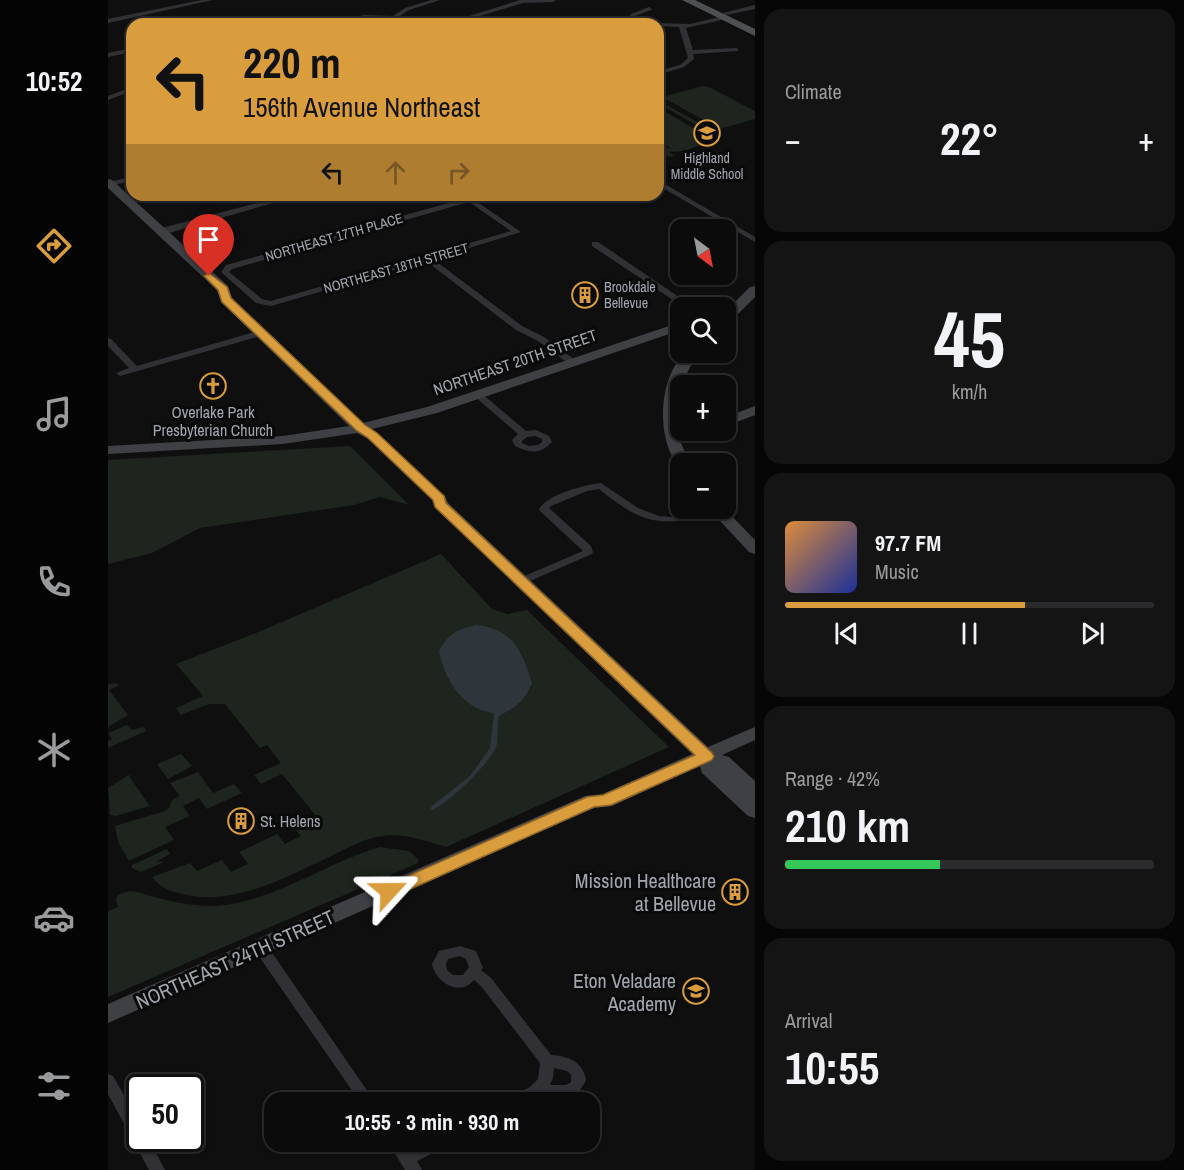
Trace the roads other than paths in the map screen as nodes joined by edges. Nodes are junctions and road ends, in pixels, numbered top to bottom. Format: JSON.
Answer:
{"nodes":[{"id":1,"x":210,"y":0,"type":"edge"},
{"id":2,"x":437,"y":0,"type":"edge"},
{"id":3,"x":523,"y":0,"type":"edge"},
{"id":4,"x":554,"y":0,"type":"edge"},
{"id":5,"x":687,"y":0,"type":"edge"},
{"id":6,"x":698,"y":0,"type":"edge"},
{"id":7,"x":755,"y":7,"type":"edge"},
{"id":8,"x":649,"y":9,"type":"dead end"},
{"id":9,"x":722,"y":15,"type":"junction"},
{"id":10,"x":396,"y":18,"type":"edge"},
{"id":11,"x":468,"y":18,"type":"edge"},
{"id":12,"x":632,"y":18,"type":"edge"},
{"id":13,"x":108,"y":21,"type":"edge"},
{"id":14,"x":664,"y":24,"type":"edge"},
{"id":15,"x":682,"y":26,"type":"junction"},
{"id":16,"x":755,"y":27,"type":"edge"},
{"id":17,"x":755,"y":33,"type":"edge"},
{"id":18,"x":736,"y":50,"type":"dead end"},
{"id":19,"x":126,"y":51,"type":"edge"},
{"id":20,"x":690,"y":52,"type":"junction"},
{"id":21,"x":108,"y":55,"type":"edge"},
{"id":22,"x":664,"y":70,"type":"edge"},
{"id":23,"x":126,"y":91,"type":"edge"},
{"id":24,"x":108,"y":98,"type":"edge"},
{"id":25,"x":126,"y":181,"type":"edge"},
{"id":26,"x":664,"y":186,"type":"edge"},
{"id":27,"x":108,"y":187,"type":"edge"},
{"id":28,"x":274,"y":201,"type":"edge"},
{"id":29,"x":463,"y":201,"type":"edge"},
{"id":30,"x":473,"y":201,"type":"edge"},
{"id":31,"x":160,"y":232,"type":"junction"},
{"id":32,"x":755,"y":240,"type":"edge"},
{"id":33,"x":595,"y":244,"type":"dead end"},
{"id":34,"x":428,"y":259,"type":"junction"},
{"id":35,"x":755,"y":280,"type":"edge"},
{"id":36,"x":242,"y":288,"type":"junction"},
{"id":37,"x":223,"y":294,"type":"junction"},
{"id":38,"x":674,"y":297,"type":"edge"},
{"id":39,"x":736,"y":298,"type":"edge"},
{"id":40,"x":751,"y":299,"type":"edge"},
{"id":41,"x":736,"y":304,"type":"edge"},
{"id":42,"x":736,"y":310,"type":"edge"},
{"id":43,"x":670,"y":329,"type":"edge"},
{"id":44,"x":261,"y":333,"type":"junction"},
{"id":45,"x":108,"y":341,"type":"edge"},
{"id":46,"x":575,"y":361,"type":"junction"},
{"id":47,"x":135,"y":369,"type":"junction"},
{"id":48,"x":120,"y":373,"type":"dead end"},
{"id":49,"x":477,"y":394,"type":"junction"},
{"id":50,"x":755,"y":410,"type":"edge"},
{"id":51,"x":736,"y":418,"type":"edge"},
{"id":52,"x":360,"y":428,"type":"junction"},
{"id":53,"x":524,"y":434,"type":"dead end"},
{"id":54,"x":673,"y":441,"type":"edge"},
{"id":55,"x":108,"y":450,"type":"edge"},
{"id":56,"x":678,"y":453,"type":"edge"},
{"id":57,"x":670,"y":518,"type":"edge"},
{"id":58,"x":725,"y":519,"type":"edge"},
{"id":59,"x":755,"y":549,"type":"edge"},
{"id":60,"x":519,"y":582,"type":"junction"},
{"id":61,"x":755,"y":721,"type":"edge"},
{"id":62,"x":755,"y":733,"type":"edge"},
{"id":63,"x":705,"y":755,"type":"junction"},
{"id":64,"x":755,"y":792,"type":"edge"},
{"id":65,"x":755,"y":811,"type":"edge"},
{"id":66,"x":261,"y":948,"type":"junction"},
{"id":67,"x":475,"y":973,"type":"dead end"},
{"id":68,"x":108,"y":1014,"type":"edge"},
{"id":69,"x":548,"y":1068,"type":"junction"},
{"id":70,"x":108,"y":1080,"type":"edge"},
{"id":71,"x":541,"y":1089,"type":"junction"},
{"id":72,"x":361,"y":1092,"type":"edge"},
{"id":73,"x":535,"y":1092,"type":"edge"},
{"id":74,"x":126,"y":1113,"type":"edge"},
{"id":75,"x":147,"y":1152,"type":"edge"},
{"id":76,"x":402,"y":1152,"type":"edge"},
{"id":77,"x":427,"y":1152,"type":"edge"},
{"id":78,"x":410,"y":1165,"type":"edge"},
{"id":79,"x":157,"y":1170,"type":"edge"}],
"edges":[{"from":1,"to":13,"type":"street"},
{"from":2,"to":10,"type":"street"},
{"from":3,"to":4,"type":"street"},
{"from":3,"to":11,"type":"street"},
{"from":5,"to":9,"type":"main road"},
{"from":6,"to":9,"type":"main road"},
{"from":7,"to":9,"type":"street"},
{"from":8,"to":12,"type":"street"},
{"from":9,"to":15,"type":"street"},
{"from":9,"to":16,"type":"main road"},
{"from":9,"to":17,"type":"main road"},
{"from":14,"to":15,"type":"street"},
{"from":15,"to":20,"type":"street"},
{"from":18,"to":20,"type":"street"},
{"from":19,"to":21,"type":"street"},
{"from":20,"to":22,"type":"street"},
{"from":23,"to":24,"type":"street"},
{"from":25,"to":27,"type":"street"},
{"from":26,"to":32,"type":"street"},
{"from":27,"to":31,"type":"main road"},
{"from":27,"to":37,"type":"main road"},
{"from":28,"to":31,"type":"street"},
{"from":29,"to":36,"type":"street","name":"NORTHEAST 17TH PLACE"},
{"from":30,"to":34,"type":"street","name":"NORTHEAST 18TH STREET"},
{"from":31,"to":37,"type":"main road"},
{"from":33,"to":38,"type":"street"},
{"from":34,"to":36,"type":"street","name":"NORTHEAST 18TH STREET"},
{"from":34,"to":46,"type":"street"},
{"from":35,"to":39,"type":"main road"},
{"from":36,"to":37,"type":"street"},
{"from":37,"to":44,"type":"main road"},
{"from":40,"to":41,"type":"main road"},
{"from":40,"to":42,"type":"main road"},
{"from":43,"to":46,"type":"main road","name":"NORTHEAST 20TH STREET"},
{"from":44,"to":47,"type":"street"},
{"from":44,"to":52,"type":"main road"},
{"from":45,"to":47,"type":"street"},
{"from":46,"to":49,"type":"main road","name":"NORTHEAST 20TH STREET"},
{"from":47,"to":48,"type":"street"},
{"from":49,"to":52,"type":"main road","name":"NORTHEAST 20TH STREET"},
{"from":49,"to":53,"type":"street"},
{"from":50,"to":51,"type":"main road"},
{"from":52,"to":55,"type":"main road","name":"NORTHEAST 20TH STREET"},
{"from":52,"to":60,"type":"main road"},
{"from":54,"to":56,"type":"main road"},
{"from":57,"to":60,"type":"street"},
{"from":58,"to":59,"type":"main road"},
{"from":60,"to":63,"type":"main road"},
{"from":61,"to":63,"type":"main road","name":"NORTHEAST 24TH STREET"},
{"from":62,"to":63,"type":"main road","name":"NORTHEAST 24TH STREET"},
{"from":63,"to":64,"type":"main road"},
{"from":63,"to":65,"type":"main road"},
{"from":63,"to":66,"type":"main road","name":"NORTHEAST 24TH STREET"},
{"from":66,"to":68,"type":"main road","name":"NORTHEAST 24TH STREET"},
{"from":66,"to":72,"type":"street"},
{"from":67,"to":69,"type":"street"},
{"from":69,"to":71,"type":"street"},
{"from":69,"to":71,"type":"street"},
{"from":70,"to":74,"type":"street"},
{"from":71,"to":73,"type":"street"},
{"from":75,"to":79,"type":"street"},
{"from":76,"to":78,"type":"street"},
{"from":77,"to":78,"type":"street"}]}
